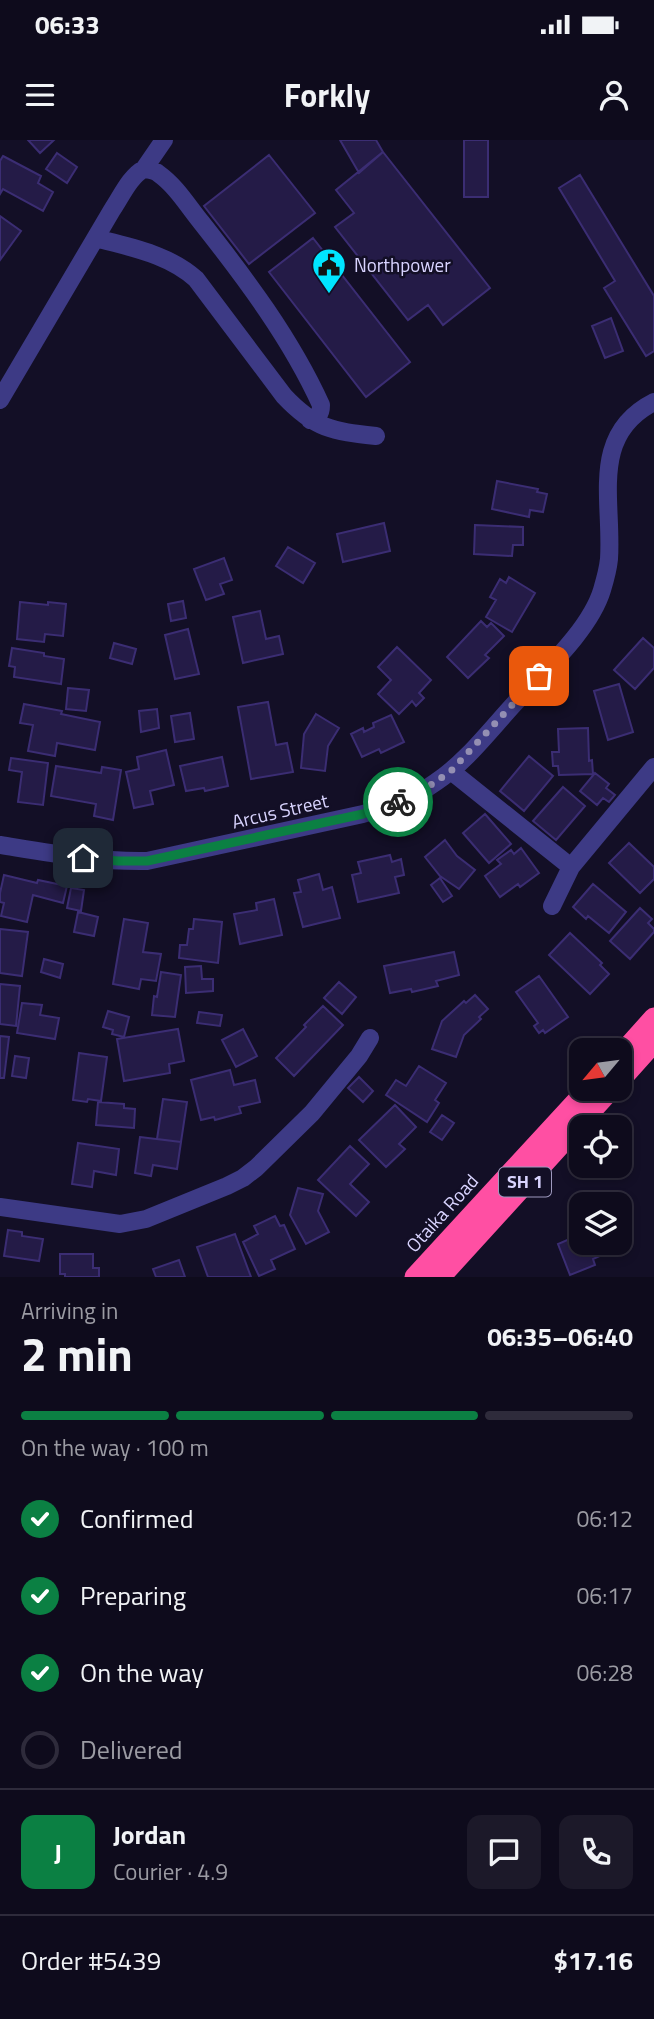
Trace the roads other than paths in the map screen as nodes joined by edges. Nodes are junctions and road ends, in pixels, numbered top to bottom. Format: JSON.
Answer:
{"nodes":[{"id":1,"x":164,"y":140,"type":"edge"},
{"id":2,"x":144,"y":169,"type":"junction"},
{"id":3,"x":96,"y":238,"type":"junction"},
{"id":4,"x":0,"y":400,"type":"edge"},
{"id":5,"x":654,"y":401,"type":"edge"},
{"id":6,"x":310,"y":420,"type":"junction"},
{"id":7,"x":376,"y":436,"type":"dead end"},
{"id":8,"x":654,"y":767,"type":"edge"},
{"id":9,"x":451,"y":771,"type":"junction"},
{"id":10,"x":0,"y":845,"type":"edge"},
{"id":11,"x":570,"y":867,"type":"junction"},
{"id":12,"x":552,"y":906,"type":"dead end"},
{"id":13,"x":654,"y":1018,"type":"edge"},
{"id":14,"x":370,"y":1038,"type":"dead end"},
{"id":15,"x":654,"y":1042,"type":"edge"},
{"id":16,"x":632,"y":1043,"type":"edge"},
{"id":17,"x":632,"y":1067,"type":"edge"},
{"id":18,"x":577,"y":1101,"type":"edge"},
{"id":19,"x":600,"y":1101,"type":"edge"},
{"id":20,"x":0,"y":1207,"type":"edge"},
{"id":21,"x":415,"y":1277,"type":"edge"},
{"id":22,"x":440,"y":1277,"type":"edge"}],
"edges":[{"from":1,"to":2,"type":"street"},
{"from":2,"to":3,"type":"street"},
{"from":2,"to":6,"type":"street"},
{"from":3,"to":4,"type":"street"},
{"from":3,"to":6,"type":"street"},
{"from":5,"to":9,"type":"street","name":"Arcus Street"},
{"from":6,"to":7,"type":"street"},
{"from":8,"to":11,"type":"street"},
{"from":9,"to":10,"type":"street","name":"Arcus Street"},
{"from":9,"to":11,"type":"street"},
{"from":11,"to":12,"type":"street"},
{"from":13,"to":16,"type":"highway"},
{"from":14,"to":20,"type":"street"},
{"from":15,"to":17,"type":"highway"},
{"from":18,"to":21,"type":"highway","name":"Otaika Road","number":"SH 1"},
{"from":19,"to":22,"type":"highway","number":"SH 1"}]}
